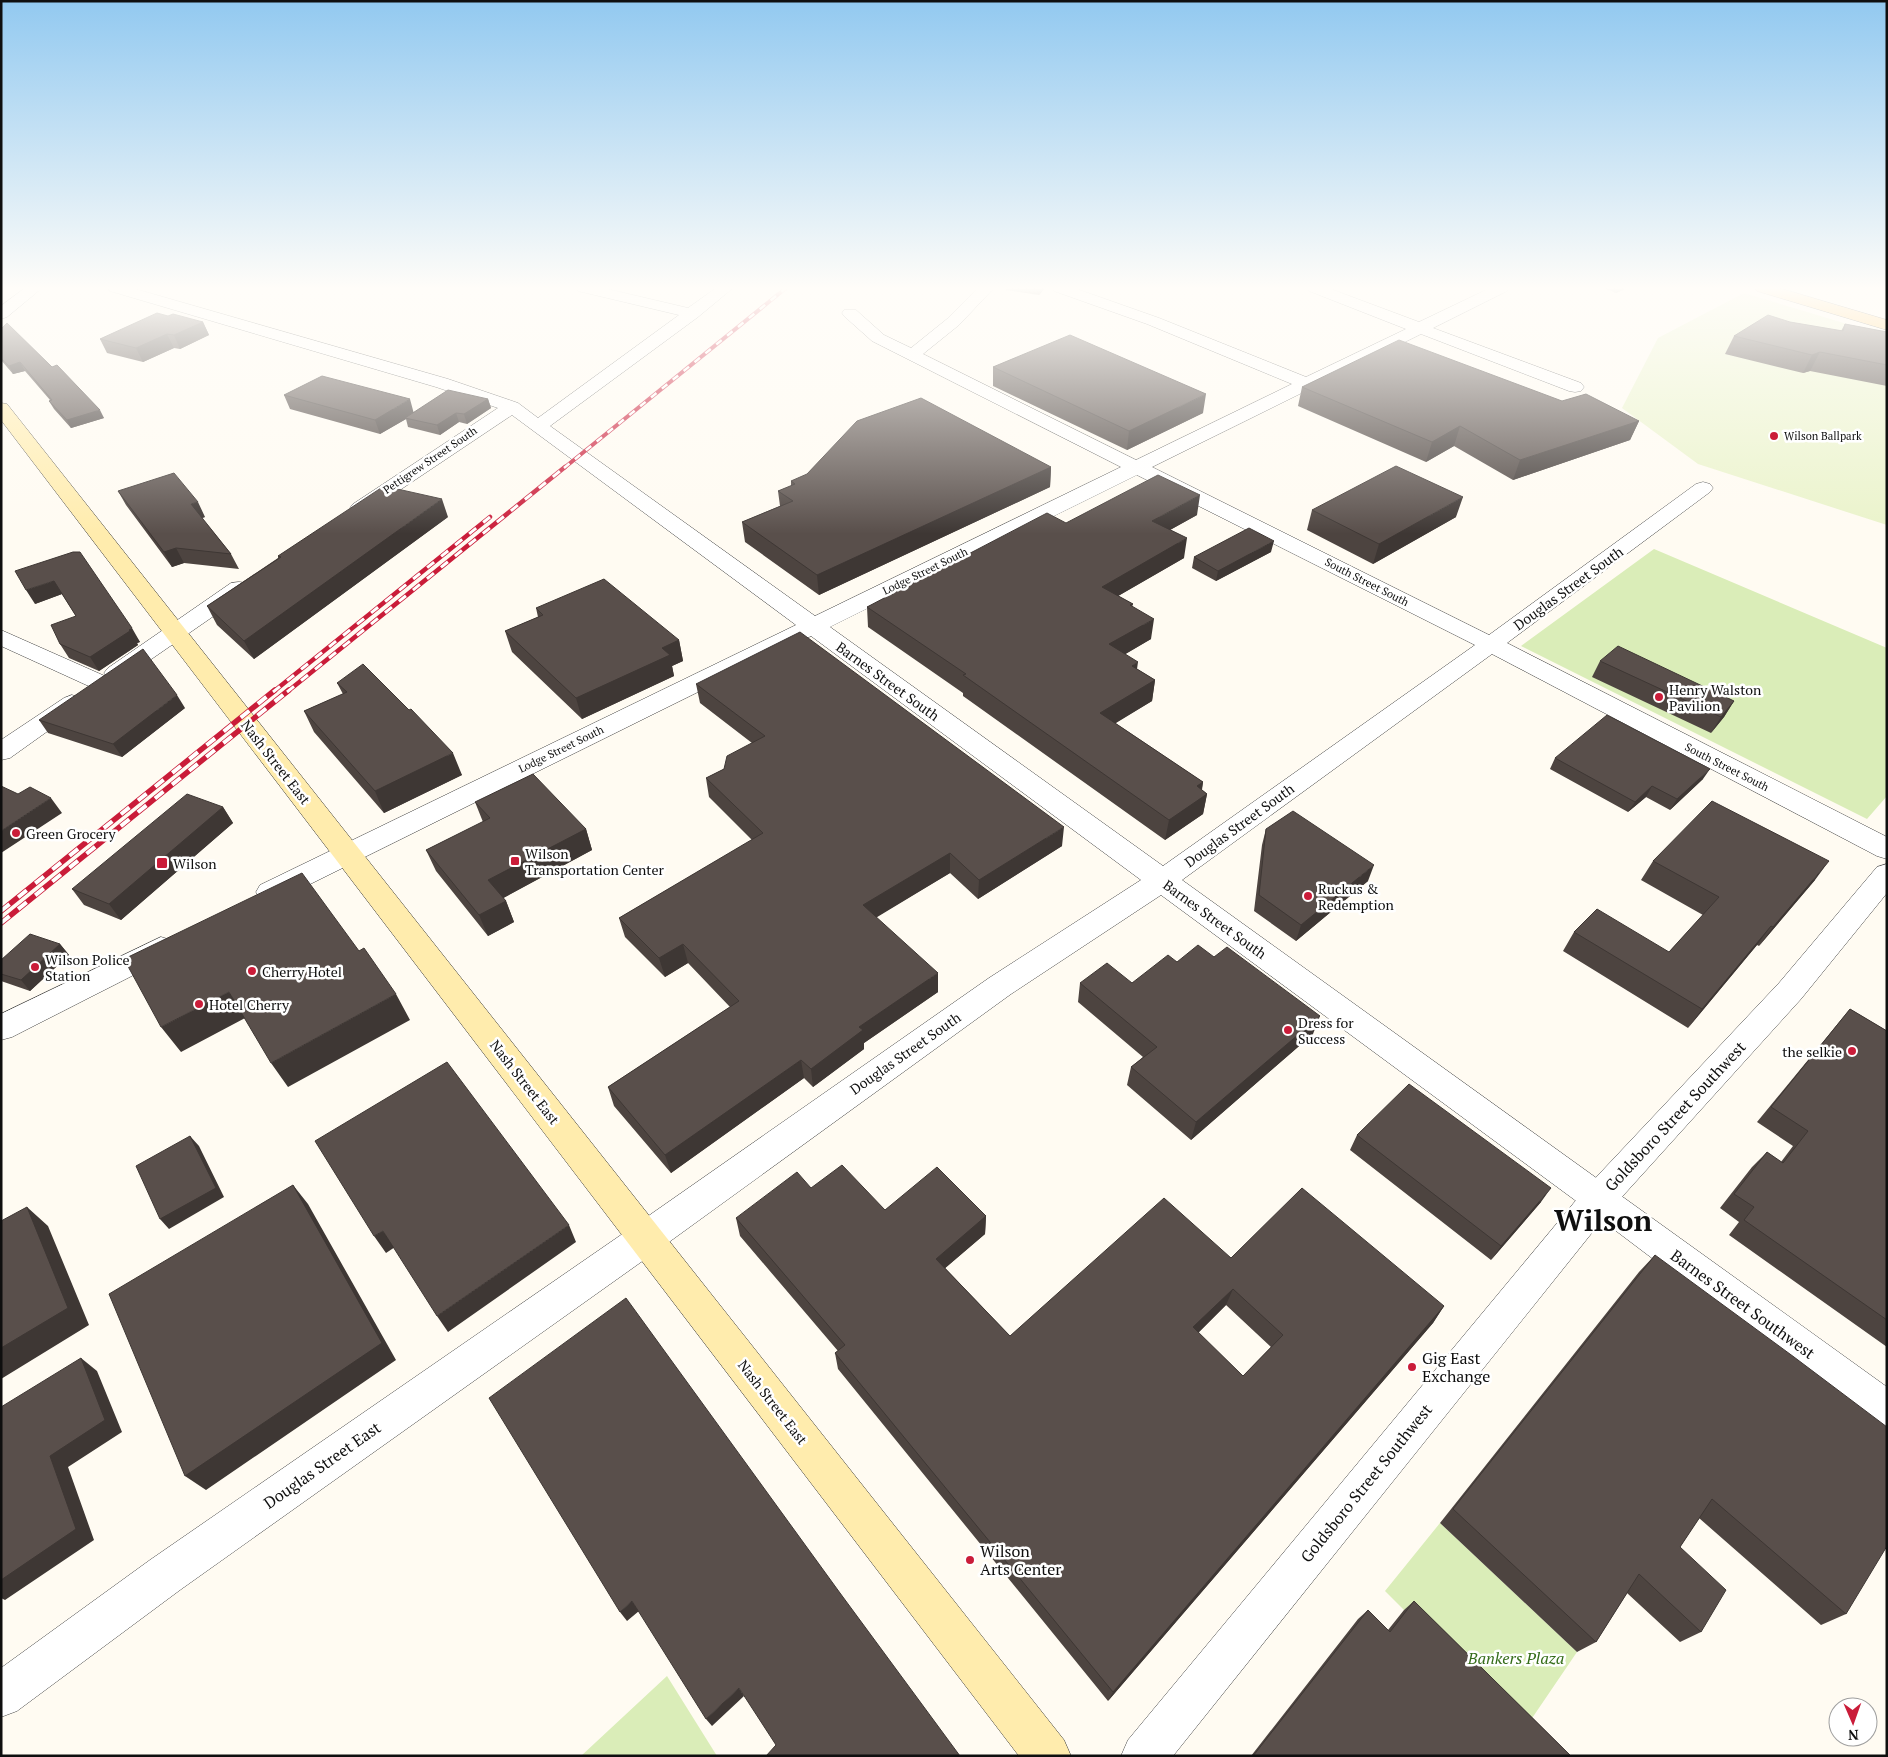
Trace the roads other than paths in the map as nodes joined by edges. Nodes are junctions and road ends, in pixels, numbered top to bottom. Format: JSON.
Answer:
{"nodes":[{"id":1,"x":397,"y":370,"type":"edge"},
{"id":2,"x":615,"y":370,"type":"edge"},
{"id":3,"x":942,"y":370,"type":"edge"},
{"id":4,"x":1273,"y":370,"type":"edge"},
{"id":5,"x":1336,"y":370,"type":"edge"},
{"id":6,"x":1531,"y":370,"type":"edge"},
{"id":7,"x":1307,"y":384,"type":"junction"},
{"id":8,"x":1575,"y":387,"type":"dead end"},
{"id":9,"x":512,"y":407,"type":"junction"},
{"id":10,"x":1,"y":408,"type":"edge"},
{"id":11,"x":538,"y":426,"type":"junction"},
{"id":12,"x":1137,"y":467,"type":"junction"},
{"id":13,"x":1703,"y":488,"type":"dead end"},
{"id":14,"x":345,"y":517,"type":"edge"},
{"id":15,"x":256,"y":577,"type":"edge"},
{"id":16,"x":812,"y":626,"type":"junction"},
{"id":17,"x":174,"y":631,"type":"junction"},
{"id":18,"x":1,"y":637,"type":"edge"},
{"id":19,"x":1491,"y":644,"type":"junction"},
{"id":20,"x":101,"y":683,"type":"junction"},
{"id":21,"x":1,"y":752,"type":"edge"},
{"id":22,"x":1887,"y":849,"type":"edge"},
{"id":23,"x":347,"y":853,"type":"junction"},
{"id":24,"x":1887,"y":874,"type":"edge"},
{"id":25,"x":1161,"y":881,"type":"junction"},
{"id":26,"x":244,"y":905,"type":"edge"},
{"id":27,"x":185,"y":936,"type":"edge"},
{"id":28,"x":1,"y":1028,"type":"edge"},
{"id":29,"x":1599,"y":1198,"type":"junction"},
{"id":30,"x":646,"y":1238,"type":"junction"},
{"id":31,"x":1887,"y":1411,"type":"edge"},
{"id":32,"x":1,"y":1695,"type":"edge"},
{"id":33,"x":1048,"y":1756,"type":"edge"},
{"id":34,"x":1144,"y":1756,"type":"edge"}],
"edges":[{"from":1,"to":9,"type":"street","name":"Barnes Street South"},
{"from":2,"to":11,"type":"street"},
{"from":3,"to":12,"type":"street","name":"South Street South"},
{"from":4,"to":7,"type":"street"},
{"from":5,"to":7,"type":"street","name":"Lodge Street South"},
{"from":6,"to":8,"type":"street"},
{"from":7,"to":12,"type":"street","name":"Lodge Street South"},
{"from":9,"to":11,"type":"street","name":"Barnes Street South"},
{"from":9,"to":14,"type":"street","name":"Pettigrew Street South"},
{"from":10,"to":17,"type":"main road","name":"Nash Street East"},
{"from":11,"to":16,"type":"street","name":"Barnes Street South"},
{"from":12,"to":16,"type":"street","name":"Lodge Street South"},
{"from":12,"to":19,"type":"street","name":"South Street South"},
{"from":13,"to":19,"type":"street","name":"Douglas Street South"},
{"from":15,"to":17,"type":"street"},
{"from":16,"to":23,"type":"street","name":"Lodge Street South"},
{"from":16,"to":25,"type":"street","name":"Barnes Street South"},
{"from":17,"to":20,"type":"street"},
{"from":17,"to":23,"type":"main road","name":"Nash Street East"},
{"from":18,"to":20,"type":"street"},
{"from":19,"to":22,"type":"street","name":"South Street South"},
{"from":19,"to":25,"type":"street","name":"Douglas Street South"},
{"from":20,"to":21,"type":"street"},
{"from":23,"to":26,"type":"street","name":"Lodge Street South"},
{"from":23,"to":30,"type":"main road","name":"Nash Street East"},
{"from":24,"to":29,"type":"street","name":"Goldsboro Street Southwest"},
{"from":25,"to":29,"type":"street","name":"Barnes Street South"},
{"from":25,"to":30,"type":"street","name":"Douglas Street South"},
{"from":27,"to":28,"type":"street"},
{"from":29,"to":31,"type":"street","name":"Barnes Street Southwest"},
{"from":29,"to":34,"type":"street","name":"Goldsboro Street Southwest"},
{"from":30,"to":32,"type":"street","name":"Douglas Street East"},
{"from":30,"to":33,"type":"main road","name":"Nash Street East"}]}
